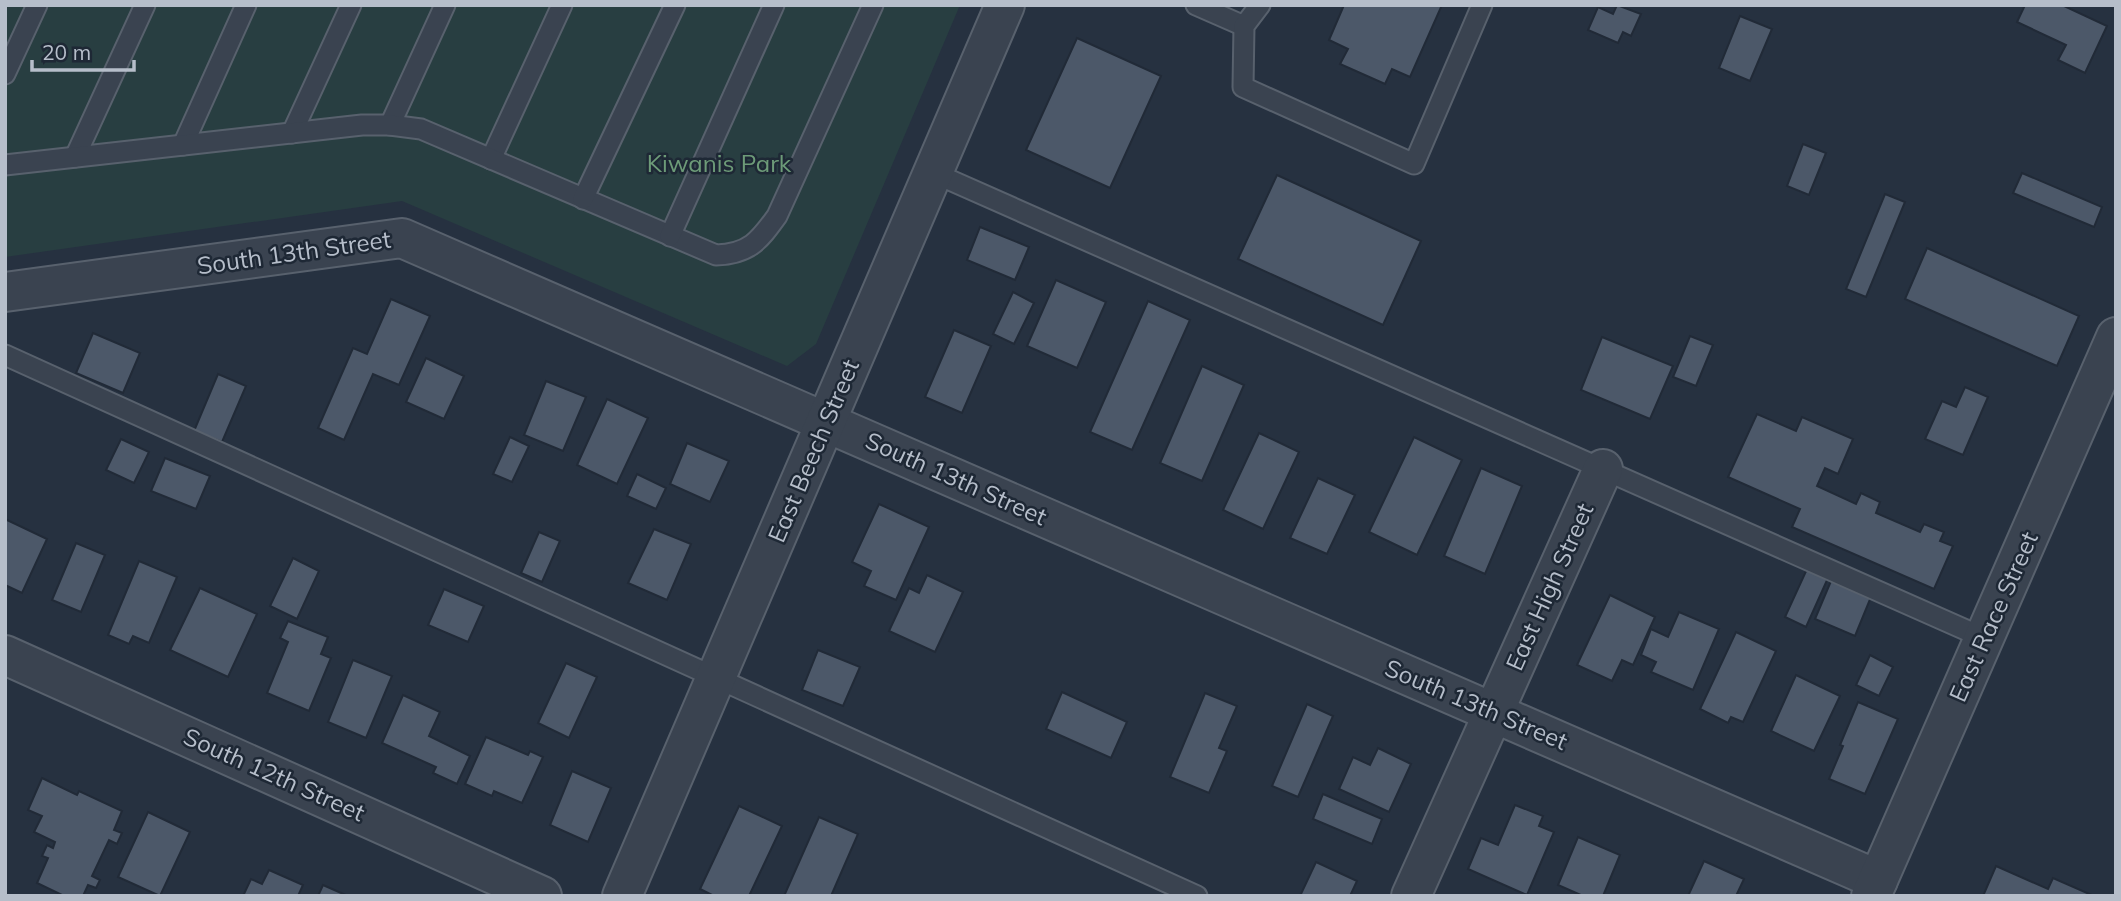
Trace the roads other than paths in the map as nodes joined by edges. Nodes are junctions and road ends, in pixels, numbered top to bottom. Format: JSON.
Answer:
{"nodes":[{"id":1,"x":37,"y":5,"type":"edge"},
{"id":2,"x":145,"y":5,"type":"edge"},
{"id":3,"x":246,"y":5,"type":"edge"},
{"id":4,"x":351,"y":5,"type":"edge"},
{"id":5,"x":445,"y":5,"type":"edge"},
{"id":6,"x":562,"y":5,"type":"edge"},
{"id":7,"x":675,"y":5,"type":"edge"},
{"id":8,"x":774,"y":5,"type":"edge"},
{"id":9,"x":873,"y":5,"type":"edge"},
{"id":10,"x":1005,"y":5,"type":"edge"},
{"id":11,"x":1196,"y":5,"type":"edge"},
{"id":12,"x":1260,"y":5,"type":"edge"},
{"id":13,"x":1482,"y":5,"type":"edge"},
{"id":14,"x":1244,"y":26,"type":"junction"},
{"id":15,"x":5,"y":74,"type":"edge"},
{"id":16,"x":390,"y":125,"type":"junction"},
{"id":17,"x":292,"y":133,"type":"junction"},
{"id":18,"x":183,"y":145,"type":"junction"},
{"id":19,"x":75,"y":157,"type":"junction"},
{"id":20,"x":491,"y":159,"type":"junction"},
{"id":21,"x":5,"y":165,"type":"edge"},
{"id":22,"x":934,"y":173,"type":"junction"},
{"id":23,"x":583,"y":199,"type":"junction"},
{"id":24,"x":670,"y":236,"type":"junction"},
{"id":25,"x":5,"y":292,"type":"edge"},
{"id":26,"x":2116,"y":337,"type":"edge"},
{"id":27,"x":5,"y":355,"type":"edge"},
{"id":28,"x":826,"y":422,"type":"junction"},
{"id":29,"x":1603,"y":469,"type":"junction"},
{"id":30,"x":1984,"y":638,"type":"junction"},
{"id":31,"x":5,"y":655,"type":"edge"},
{"id":32,"x":716,"y":678,"type":"junction"},
{"id":33,"x":1493,"y":712,"type":"junction"},
{"id":34,"x":1875,"y":888,"type":"edge"},
{"id":35,"x":542,"y":896,"type":"edge"},
{"id":36,"x":622,"y":896,"type":"edge"},
{"id":37,"x":1197,"y":896,"type":"edge"},
{"id":38,"x":1411,"y":896,"type":"edge"}],
"edges":[{"from":1,"to":15,"type":"lane"},
{"from":2,"to":19,"type":"lane"},
{"from":3,"to":18,"type":"lane"},
{"from":4,"to":17,"type":"lane"},
{"from":5,"to":16,"type":"lane"},
{"from":6,"to":20,"type":"lane"},
{"from":7,"to":23,"type":"lane"},
{"from":8,"to":24,"type":"lane"},
{"from":9,"to":24,"type":"lane"},
{"from":10,"to":22,"type":"street","name":"East Beech Street"},
{"from":11,"to":14,"type":"lane"},
{"from":12,"to":14,"type":"lane"},
{"from":13,"to":14,"type":"lane"},
{"from":16,"to":17,"type":"lane"},
{"from":16,"to":20,"type":"lane"},
{"from":17,"to":18,"type":"lane"},
{"from":18,"to":19,"type":"lane"},
{"from":19,"to":21,"type":"lane"},
{"from":20,"to":23,"type":"lane"},
{"from":22,"to":28,"type":"street","name":"East Beech Street"},
{"from":22,"to":29,"type":"lane"},
{"from":23,"to":24,"type":"lane"},
{"from":25,"to":28,"type":"street","name":"South 13th Street"},
{"from":26,"to":30,"type":"street","name":"East Race Street"},
{"from":27,"to":32,"type":"lane"},
{"from":28,"to":32,"type":"street","name":"East Beech Street"},
{"from":28,"to":33,"type":"street","name":"South 13th Street"},
{"from":29,"to":30,"type":"lane"},
{"from":29,"to":33,"type":"street","name":"East High Street"},
{"from":30,"to":34,"type":"street","name":"East Race Street"},
{"from":31,"to":35,"type":"street","name":"South 12th Street"},
{"from":32,"to":36,"type":"street","name":"East Beech Street"},
{"from":32,"to":37,"type":"lane"},
{"from":33,"to":34,"type":"street","name":"South 13th Street"},
{"from":33,"to":38,"type":"street","name":"East High Street"}]}
